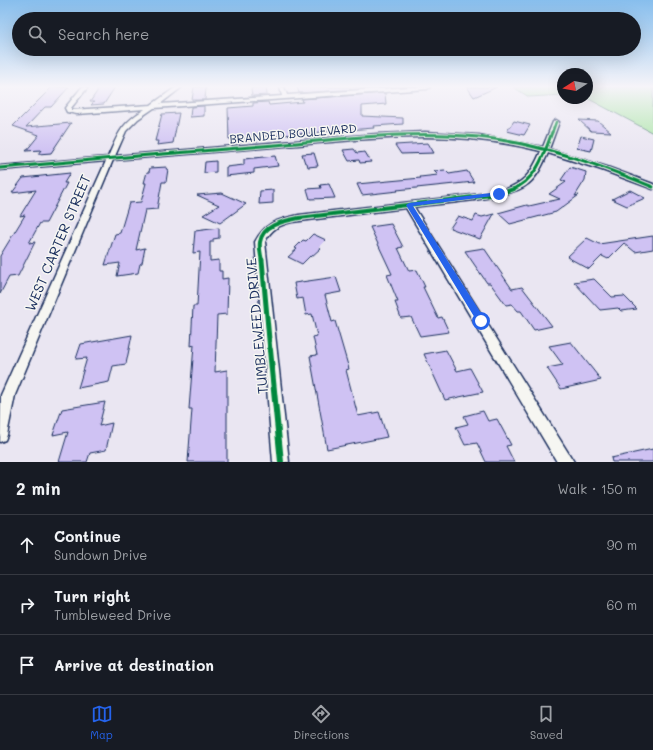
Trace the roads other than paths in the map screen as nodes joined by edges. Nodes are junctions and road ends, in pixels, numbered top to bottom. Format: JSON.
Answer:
{"nodes":[{"id":1,"x":68,"y":109,"type":"edge"},
{"id":2,"x":125,"y":109,"type":"edge"},
{"id":3,"x":148,"y":109,"type":"edge"},
{"id":4,"x":556,"y":122,"type":"dead end"},
{"id":5,"x":545,"y":149,"type":"junction"},
{"id":6,"x":110,"y":158,"type":"junction"},
{"id":7,"x":0,"y":168,"type":"edge"},
{"id":8,"x":653,"y":187,"type":"edge"},
{"id":9,"x":409,"y":205,"type":"junction"},
{"id":10,"x":0,"y":435,"type":"edge"},
{"id":11,"x":281,"y":462,"type":"edge"},
{"id":12,"x":566,"y":462,"type":"edge"}],
"edges":[{"from":1,"to":2,"type":"street"},
{"from":3,"to":6,"type":"street","name":"WEST CARTER STREET"},
{"from":4,"to":5,"type":"street","name":"TUMBLEWEED DRIVE"},
{"from":5,"to":6,"type":"street","name":"BRANDED BOULEVARD"},
{"from":5,"to":8,"type":"street","name":"BRANDED BOULEVARD"},
{"from":5,"to":9,"type":"street","name":"TUMBLEWEED DRIVE"},
{"from":6,"to":7,"type":"street","name":"BRANDED BOULEVARD"},
{"from":6,"to":10,"type":"street","name":"WEST CARTER STREET"},
{"from":9,"to":11,"type":"street","name":"TUMBLEWEED DRIVE"},
{"from":9,"to":12,"type":"street"}]}
